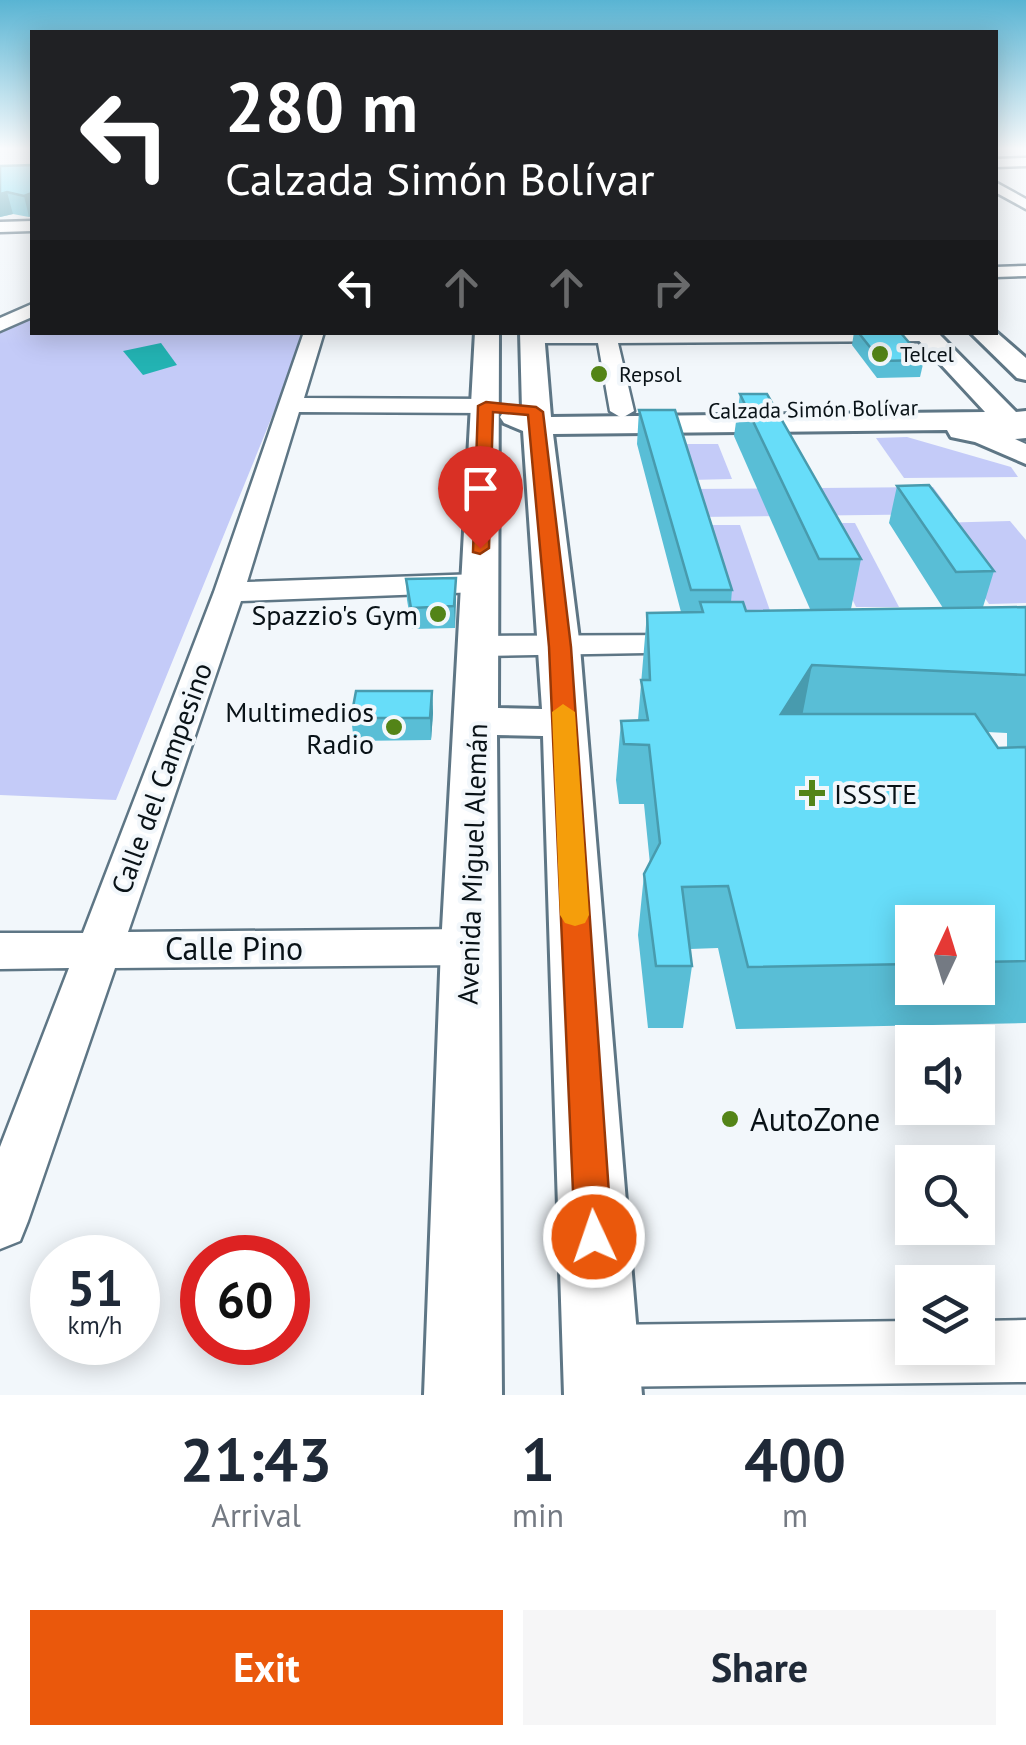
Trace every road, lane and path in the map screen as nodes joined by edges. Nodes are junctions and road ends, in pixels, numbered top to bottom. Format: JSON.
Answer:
{"nodes":[{"id":1,"x":1,"y":222,"type":"edge"},
{"id":2,"x":30,"y":226,"type":"edge"},
{"id":3,"x":1026,"y":271,"type":"edge"},
{"id":4,"x":998,"y":272,"type":"edge"},
{"id":5,"x":30,"y":311,"type":"edge"},
{"id":6,"x":0,"y":324,"type":"edge"},
{"id":7,"x":313,"y":335,"type":"edge"},
{"id":8,"x":488,"y":335,"type":"edge"},
{"id":9,"x":884,"y":335,"type":"edge"},
{"id":10,"x":925,"y":335,"type":"edge"},
{"id":11,"x":985,"y":335,"type":"edge"},
{"id":12,"x":532,"y":339,"type":"edge"},
{"id":13,"x":608,"y":342,"type":"junction"},
{"id":14,"x":1026,"y":372,"type":"edge"},
{"id":15,"x":964,"y":376,"type":"junction"},
{"id":16,"x":289,"y":405,"type":"junction"},
{"id":17,"x":486,"y":406,"type":"junction"},
{"id":18,"x":622,"y":410,"type":"junction"},
{"id":19,"x":892,"y":415,"type":"junction"},
{"id":20,"x":1016,"y":418,"type":"edge"},
{"id":21,"x":536,"y":419,"type":"junction"},
{"id":22,"x":1026,"y":455,"type":"edge"},
{"id":23,"x":478,"y":583,"type":"junction"},
{"id":24,"x":229,"y":592,"type":"junction"},
{"id":25,"x":714,"y":645,"type":"edge"},
{"id":26,"x":480,"y":646,"type":"junction"},
{"id":27,"x":560,"y":647,"type":"junction"},
{"id":28,"x":476,"y":721,"type":"junction"},
{"id":29,"x":564,"y":723,"type":"junction"},
{"id":30,"x":469,"y":947,"type":"junction"},
{"id":31,"x":98,"y":949,"type":"junction"},
{"id":32,"x":0,"y":951,"type":"edge"},
{"id":33,"x":0,"y":1220,"type":"edge"},
{"id":34,"x":1026,"y":1351,"type":"edge"},
{"id":35,"x":602,"y":1375,"type":"edge"},
{"id":36,"x":463,"y":1395,"type":"edge"}],
"edges":[{"from":1,"to":2,"type":"street"},
{"from":3,"to":4,"type":"street"},
{"from":5,"to":6,"type":"street"},
{"from":7,"to":16,"type":"street","name":"Calle del Campesino"},
{"from":8,"to":17,"type":"main road","name":"Avenida Miguel Alemán"},
{"from":9,"to":13,"type":"street"},
{"from":10,"to":15,"type":"main road"},
{"from":11,"to":14,"type":"main road"},
{"from":12,"to":13,"type":"street"},
{"from":12,"to":21,"type":"main road"},
{"from":13,"to":18,"type":"street"},
{"from":15,"to":19,"type":"main road"},
{"from":15,"to":20,"type":"main road"},
{"from":16,"to":17,"type":"street"},
{"from":16,"to":24,"type":"street","name":"Calle del Campesino"},
{"from":17,"to":21,"type":"main road","name":"Calzada Simón Bolívar"},
{"from":17,"to":23,"type":"main road","name":"Avenida Miguel Alemán"},
{"from":18,"to":19,"type":"main road","name":"Calzada Simón Bolívar"},
{"from":18,"to":21,"type":"main road","name":"Calzada Simón Bolívar"},
{"from":19,"to":20,"type":"main road","name":"Calzada Simón Bolívar"},
{"from":19,"to":21,"type":"main road","name":"Calzada Simón Bolívar"},
{"from":19,"to":22,"type":"main road"},
{"from":21,"to":27,"type":"main road"},
{"from":23,"to":24,"type":"street"},
{"from":23,"to":26,"type":"main road","name":"Avenida Miguel Alemán"},
{"from":24,"to":31,"type":"street","name":"Calle del Campesino"},
{"from":25,"to":27,"type":"street"},
{"from":26,"to":27,"type":"street"},
{"from":26,"to":28,"type":"main road","name":"Avenida Miguel Alemán"},
{"from":27,"to":29,"type":"main road"},
{"from":28,"to":29,"type":"main road"},
{"from":28,"to":30,"type":"main road","name":"Avenida Miguel Alemán"},
{"from":29,"to":35,"type":"main road"},
{"from":30,"to":31,"type":"street","name":"Calle Pino"},
{"from":30,"to":36,"type":"main road","name":"Avenida Miguel Alemán"},
{"from":31,"to":32,"type":"street","name":"Calle Pino"},
{"from":31,"to":33,"type":"street","name":"Calle del Campesino"},
{"from":34,"to":35,"type":"street"}]}
